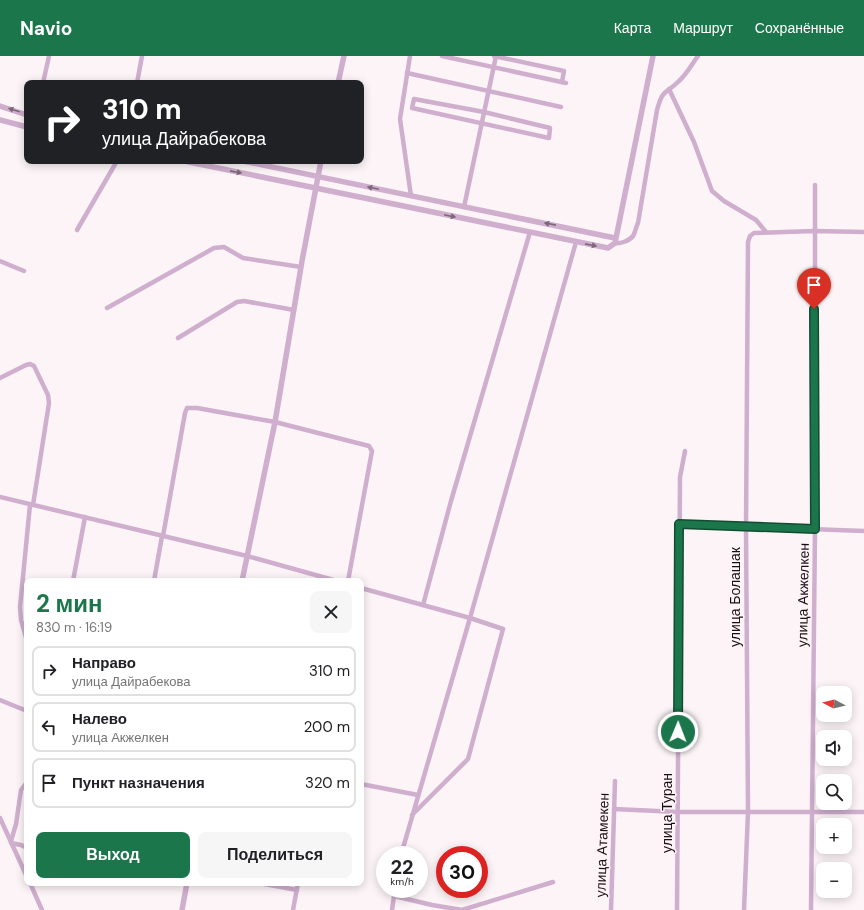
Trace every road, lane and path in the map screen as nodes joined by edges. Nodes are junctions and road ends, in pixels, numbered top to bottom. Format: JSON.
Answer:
{"nodes":[{"id":1,"x":49,"y":56,"type":"edge"},
{"id":2,"x":142,"y":56,"type":"edge"},
{"id":3,"x":344,"y":56,"type":"edge"},
{"id":4,"x":410,"y":56,"type":"edge"},
{"id":5,"x":442,"y":56,"type":"edge"},
{"id":6,"x":496,"y":56,"type":"edge"},
{"id":7,"x":653,"y":56,"type":"edge"},
{"id":8,"x":698,"y":56,"type":"edge"},
{"id":9,"x":494,"y":67,"type":"junction"},
{"id":10,"x":407,"y":73,"type":"junction"},
{"id":11,"x":44,"y":80,"type":"edge"},
{"id":12,"x":138,"y":80,"type":"edge"},
{"id":13,"x":339,"y":80,"type":"edge"},
{"id":14,"x":669,"y":89,"type":"junction"},
{"id":15,"x":489,"y":91,"type":"junction"},
{"id":16,"x":0,"y":106,"type":"edge"},
{"id":17,"x":561,"y":107,"type":"dead end"},
{"id":18,"x":484,"y":112,"type":"junction"},
{"id":19,"x":24,"y":114,"type":"edge"},
{"id":20,"x":0,"y":120,"type":"edge"},
{"id":21,"x":482,"y":123,"type":"junction"},
{"id":22,"x":24,"y":126,"type":"edge"},
{"id":23,"x":115,"y":164,"type":"edge"},
{"id":24,"x":199,"y":164,"type":"edge"},
{"id":25,"x":258,"y":164,"type":"edge"},
{"id":26,"x":320,"y":164,"type":"edge"},
{"id":27,"x":318,"y":176,"type":"junction"},
{"id":28,"x":306,"y":185,"type":"junction"},
{"id":29,"x":815,"y":185,"type":"dead end"},
{"id":30,"x":316,"y":187,"type":"junction"},
{"id":31,"x":326,"y":189,"type":"junction"},
{"id":32,"x":411,"y":196,"type":"junction"},
{"id":33,"x":314,"y":198,"type":"junction"},
{"id":34,"x":464,"y":207,"type":"junction"},
{"id":35,"x":77,"y":230,"type":"dead end"},
{"id":36,"x":814,"y":231,"type":"junction"},
{"id":37,"x":530,"y":232,"type":"junction"},
{"id":38,"x":766,"y":232,"type":"junction"},
{"id":39,"x":864,"y":232,"type":"edge"},
{"id":40,"x":615,"y":240,"type":"junction"},
{"id":41,"x":576,"y":242,"type":"junction"},
{"id":42,"x":0,"y":261,"type":"edge"},
{"id":43,"x":301,"y":267,"type":"junction"},
{"id":44,"x":24,"y":271,"type":"dead end"},
{"id":45,"x":107,"y":308,"type":"dead end"},
{"id":46,"x":294,"y":310,"type":"junction"},
{"id":47,"x":178,"y":338,"type":"dead end"},
{"id":48,"x":0,"y":378,"type":"edge"},
{"id":49,"x":275,"y":422,"type":"junction"},
{"id":50,"x":685,"y":451,"type":"dead end"},
{"id":51,"x":0,"y":497,"type":"edge"},
{"id":52,"x":32,"y":505,"type":"junction"},
{"id":53,"x":85,"y":517,"type":"junction"},
{"id":54,"x":679,"y":524,"type":"junction"},
{"id":55,"x":746,"y":527,"type":"junction"},
{"id":56,"x":815,"y":529,"type":"junction"},
{"id":57,"x":864,"y":531,"type":"edge"},
{"id":58,"x":162,"y":536,"type":"junction"},
{"id":59,"x":247,"y":556,"type":"junction"},
{"id":60,"x":74,"y":578,"type":"edge"},
{"id":61,"x":155,"y":578,"type":"edge"},
{"id":62,"x":243,"y":578,"type":"edge"},
{"id":63,"x":326,"y":578,"type":"edge"},
{"id":64,"x":349,"y":578,"type":"edge"},
{"id":65,"x":364,"y":589,"type":"edge"},
{"id":66,"x":423,"y":605,"type":"junction"},
{"id":67,"x":470,"y":618,"type":"junction"},
{"id":68,"x":24,"y":631,"type":"edge"},
{"id":69,"x":0,"y":700,"type":"edge"},
{"id":70,"x":24,"y":711,"type":"edge"},
{"id":71,"x":615,"y":781,"type":"dead end"},
{"id":72,"x":364,"y":785,"type":"edge"},
{"id":73,"x":24,"y":786,"type":"edge"},
{"id":74,"x":418,"y":795,"type":"junction"},
{"id":75,"x":614,"y":810,"type":"junction"},
{"id":76,"x":678,"y":812,"type":"junction"},
{"id":77,"x":748,"y":812,"type":"junction"},
{"id":78,"x":864,"y":812,"type":"edge"},
{"id":79,"x":812,"y":813,"type":"junction"},
{"id":80,"x":412,"y":815,"type":"junction"},
{"id":81,"x":0,"y":818,"type":"edge"},
{"id":82,"x":11,"y":842,"type":"junction"},
{"id":83,"x":24,"y":846,"type":"edge"},
{"id":84,"x":403,"y":846,"type":"edge"},
{"id":85,"x":24,"y":870,"type":"edge"},
{"id":86,"x":553,"y":882,"type":"dead end"},
{"id":87,"x":31,"y":886,"type":"edge"},
{"id":88,"x":186,"y":886,"type":"edge"},
{"id":89,"x":275,"y":886,"type":"edge"},
{"id":90,"x":298,"y":886,"type":"edge"},
{"id":91,"x":297,"y":890,"type":"junction"},
{"id":92,"x":394,"y":898,"type":"edge"},
{"id":93,"x":402,"y":898,"type":"edge"},
{"id":94,"x":42,"y":910,"type":"edge"},
{"id":95,"x":182,"y":910,"type":"edge"},
{"id":96,"x":293,"y":910,"type":"edge"},
{"id":97,"x":392,"y":910,"type":"edge"},
{"id":98,"x":611,"y":910,"type":"edge"},
{"id":99,"x":677,"y":910,"type":"edge"},
{"id":100,"x":744,"y":910,"type":"edge"},
{"id":101,"x":811,"y":910,"type":"edge"}],
"edges":[{"from":1,"to":11,"type":"street"},
{"from":2,"to":12,"type":"street"},
{"from":3,"to":13,"type":"street"},
{"from":4,"to":10,"type":"street"},
{"from":5,"to":9,"type":"street"},
{"from":6,"to":9,"type":"street"},
{"from":6,"to":9,"type":"street"},
{"from":7,"to":40,"type":"street"},
{"from":8,"to":14,"type":"street"},
{"from":9,"to":15,"type":"street"},
{"from":10,"to":15,"type":"street"},
{"from":10,"to":32,"type":"street"},
{"from":14,"to":38,"type":"street"},
{"from":14,"to":40,"type":"street"},
{"from":15,"to":17,"type":"street"},
{"from":15,"to":18,"type":"street"},
{"from":19,"to":16,"type":"street","one_way":true},
{"from":18,"to":21,"type":"street"},
{"from":18,"to":21,"type":"street"},
{"from":18,"to":21,"type":"street"},
{"from":20,"to":22,"type":"street"},
{"from":21,"to":34,"type":"street"},
{"from":23,"to":35,"type":"street"},
{"from":24,"to":28,"type":"street","one_way":true},
{"from":25,"to":27,"type":"street"},
{"from":26,"to":27,"type":"street"},
{"from":27,"to":30,"type":"street"},
{"from":32,"to":27,"type":"street","one_way":true},
{"from":28,"to":30,"type":"street"},
{"from":28,"to":33,"type":"street"},
{"from":29,"to":36,"type":"street","name":"улица Акжелкен"},
{"from":30,"to":31,"type":"street"},
{"from":30,"to":33,"type":"street"},
{"from":31,"to":33,"type":"street"},
{"from":31,"to":37,"type":"street","one_way":true},
{"from":32,"to":34,"type":"street"},
{"from":33,"to":43,"type":"street"},
{"from":40,"to":34,"type":"street","one_way":true},
{"from":36,"to":38,"type":"street"},
{"from":36,"to":39,"type":"street"},
{"from":36,"to":56,"type":"street","name":"улица Акжелкен"},
{"from":37,"to":41,"type":"street"},
{"from":37,"to":66,"type":"street"},
{"from":38,"to":55,"type":"street","name":"улица Болашак"},
{"from":41,"to":40,"type":"street","one_way":true},
{"from":41,"to":67,"type":"street"},
{"from":42,"to":44,"type":"street"},
{"from":43,"to":45,"type":"street"},
{"from":43,"to":46,"type":"street"},
{"from":46,"to":47,"type":"street"},
{"from":46,"to":49,"type":"street"},
{"from":48,"to":52,"type":"street"},
{"from":49,"to":58,"type":"street"},
{"from":49,"to":59,"type":"street"},
{"from":49,"to":64,"type":"street"},
{"from":50,"to":54,"type":"street","name":"улица Туран"},
{"from":51,"to":52,"type":"street"},
{"from":52,"to":53,"type":"street"},
{"from":52,"to":68,"type":"street"},
{"from":53,"to":58,"type":"street"},
{"from":53,"to":60,"type":"street"},
{"from":54,"to":55,"type":"street"},
{"from":54,"to":76,"type":"street","name":"улица Туран"},
{"from":55,"to":56,"type":"street"},
{"from":55,"to":77,"type":"street","name":"улица Болашак"},
{"from":56,"to":57,"type":"street"},
{"from":56,"to":79,"type":"street","name":"улица Акжелкен"},
{"from":58,"to":59,"type":"street"},
{"from":58,"to":61,"type":"street"},
{"from":59,"to":62,"type":"street"},
{"from":59,"to":63,"type":"street"},
{"from":65,"to":66,"type":"street"},
{"from":66,"to":67,"type":"street"},
{"from":67,"to":74,"type":"street"},
{"from":67,"to":80,"type":"street"},
{"from":69,"to":70,"type":"street"},
{"from":71,"to":75,"type":"street","name":"улица Атамекен"},
{"from":72,"to":74,"type":"street"},
{"from":73,"to":82,"type":"street"},
{"from":74,"to":80,"type":"street"},
{"from":75,"to":76,"type":"street"},
{"from":75,"to":98,"type":"street","name":"улица Атамекен"},
{"from":76,"to":77,"type":"street"},
{"from":76,"to":99,"type":"street","name":"улица Туран"},
{"from":77,"to":79,"type":"street"},
{"from":77,"to":100,"type":"street","name":"улица Болашак"},
{"from":78,"to":79,"type":"street"},
{"from":79,"to":101,"type":"street","name":"улица Акжелкен"},
{"from":80,"to":84,"type":"street"},
{"from":81,"to":82,"type":"street"},
{"from":82,"to":83,"type":"street"},
{"from":82,"to":85,"type":"street"},
{"from":86,"to":93,"type":"street"},
{"from":87,"to":94,"type":"street"},
{"from":88,"to":95,"type":"street"},
{"from":89,"to":91,"type":"street"},
{"from":90,"to":91,"type":"street"},
{"from":91,"to":96,"type":"street"},
{"from":92,"to":97,"type":"street"}]}
